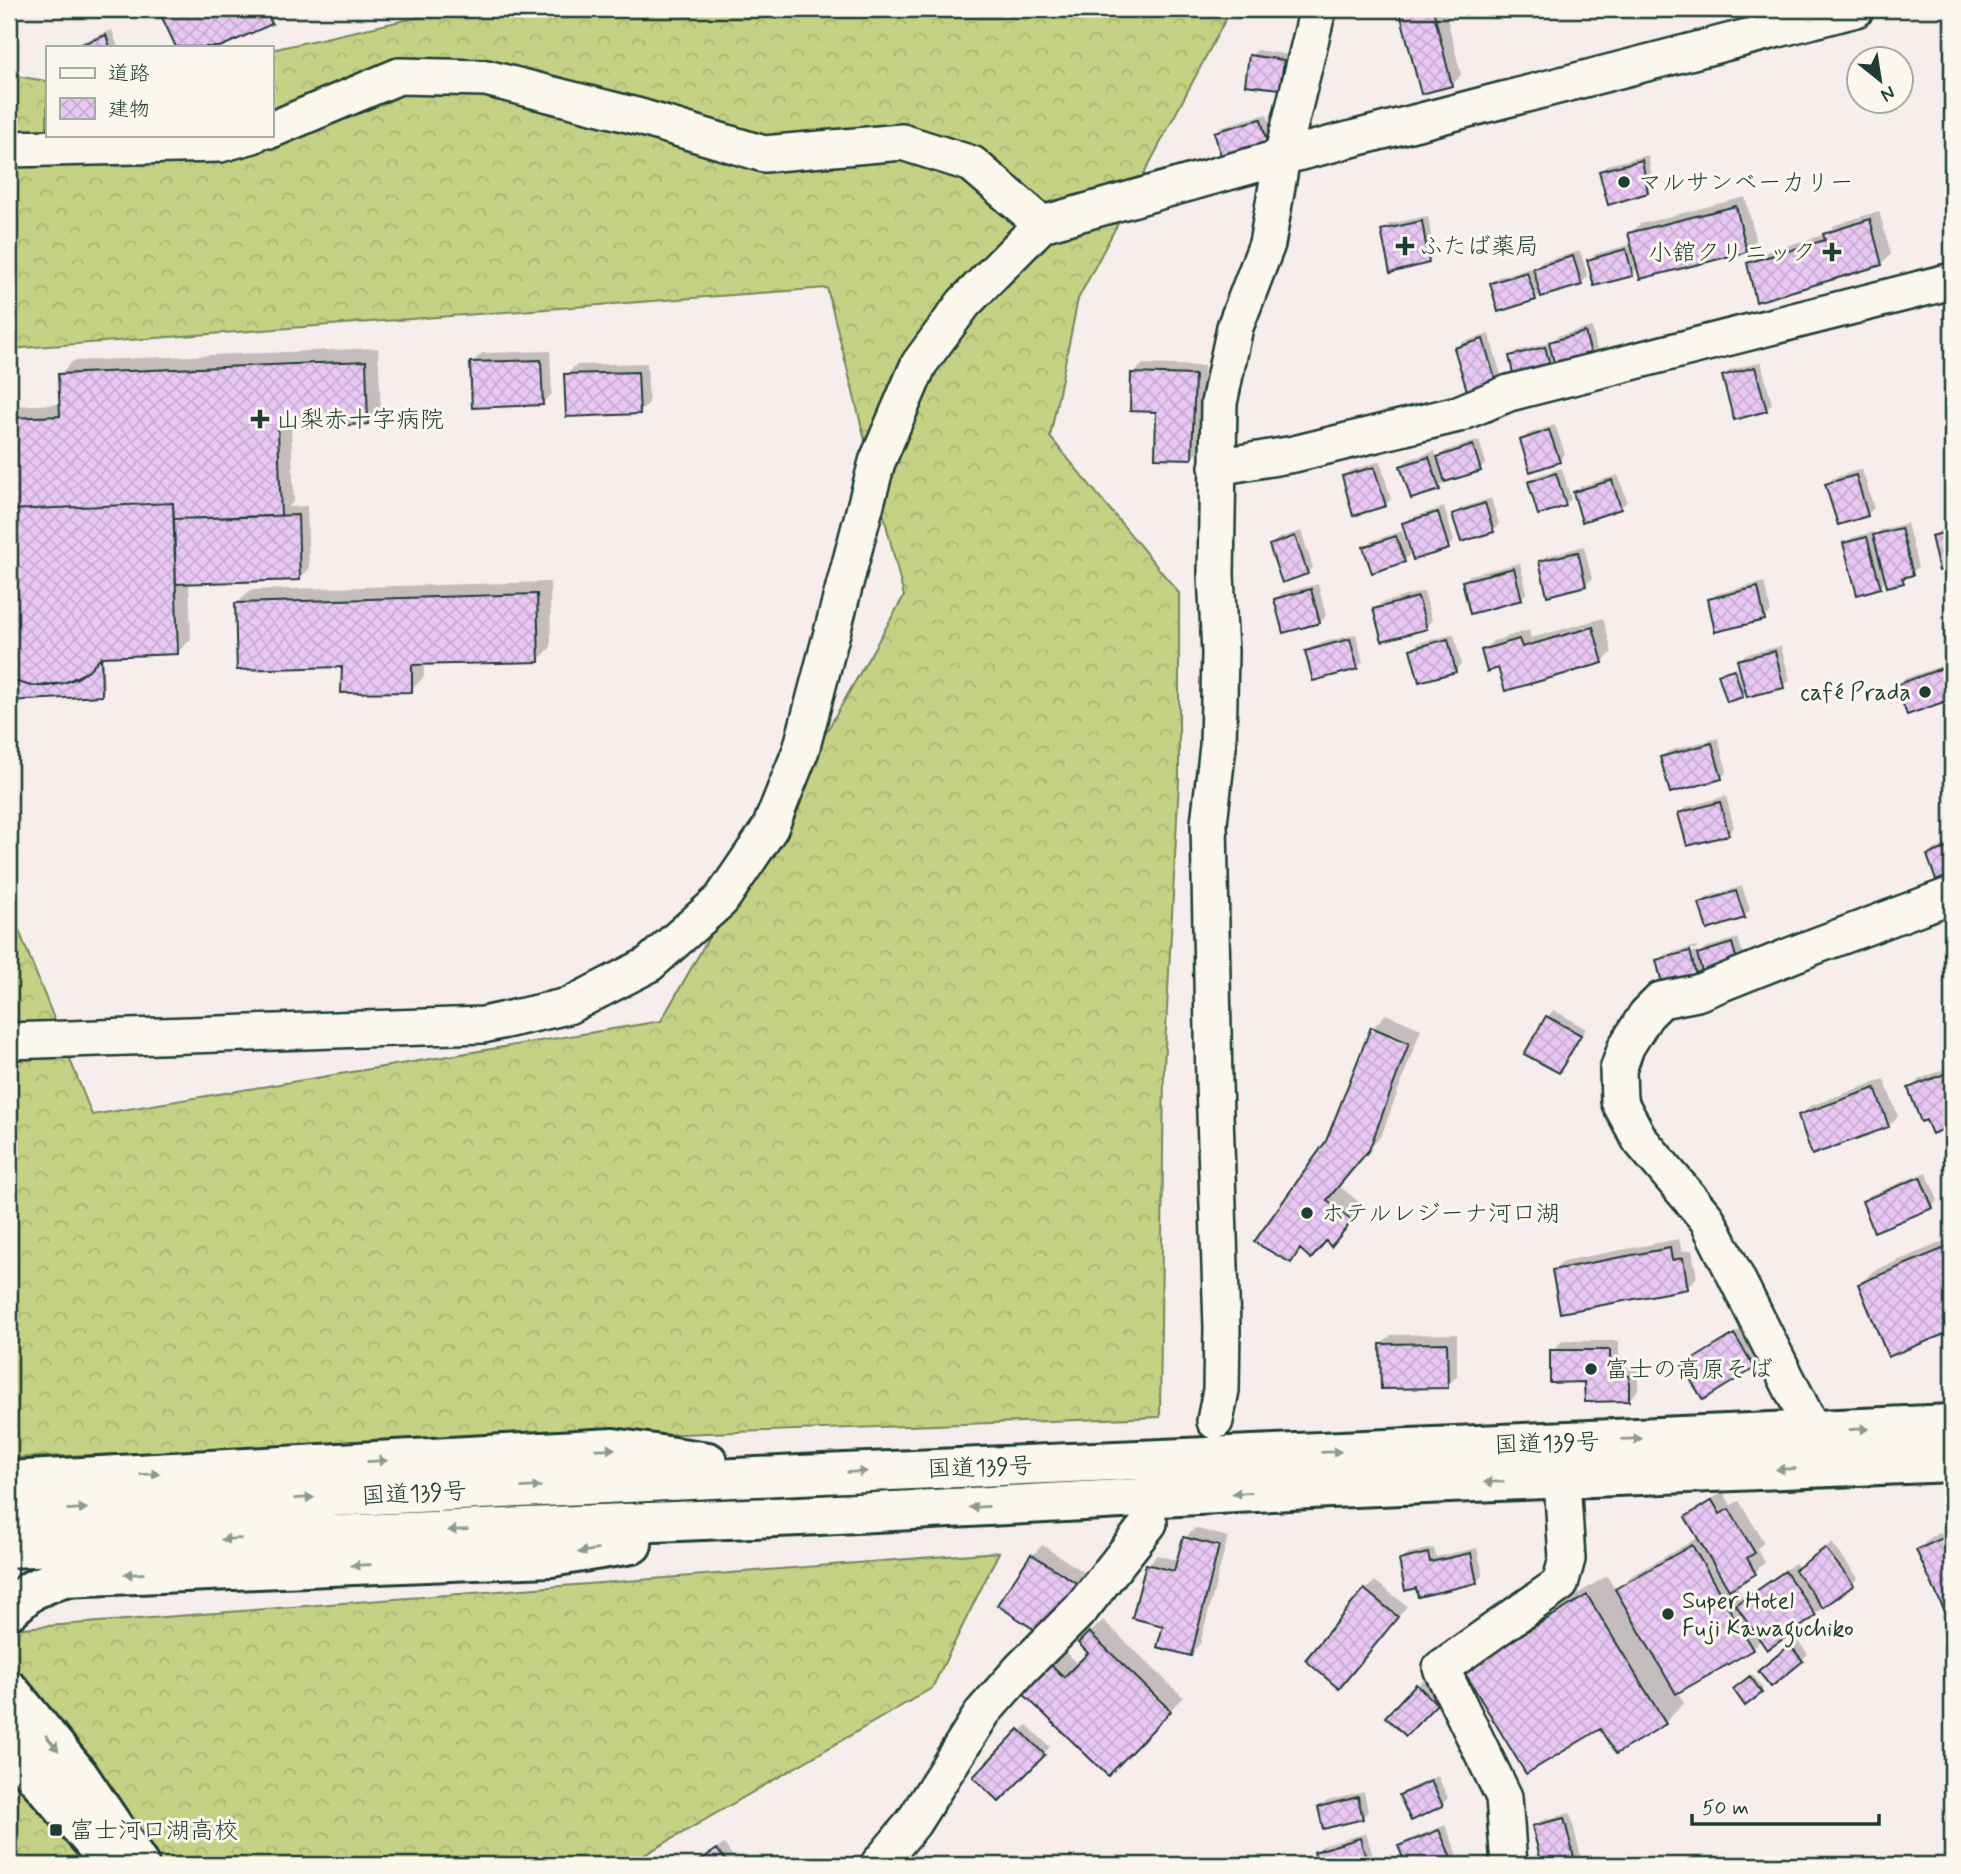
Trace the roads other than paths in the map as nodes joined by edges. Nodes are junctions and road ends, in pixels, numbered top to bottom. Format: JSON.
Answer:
{"nodes":[{"id":1,"x":1318,"y":9,"type":"edge"},
{"id":2,"x":1856,"y":9,"type":"edge"},
{"id":3,"x":273,"y":129,"type":"edge"},
{"id":4,"x":249,"y":136,"type":"edge"},
{"id":5,"x":9,"y":149,"type":"edge"},
{"id":6,"x":1282,"y":157,"type":"junction"},
{"id":7,"x":1042,"y":224,"type":"junction"},
{"id":8,"x":1952,"y":281,"type":"edge"},
{"id":9,"x":1217,"y":467,"type":"junction"},
{"id":10,"x":1952,"y":895,"type":"edge"},
{"id":11,"x":9,"y":1041,"type":"edge"},
{"id":12,"x":1215,"y":1421,"type":"dead end"},
{"id":13,"x":1952,"y":1424,"type":"edge"},
{"id":14,"x":1813,"y":1431,"type":"junction"},
{"id":15,"x":1952,"y":1462,"type":"edge"},
{"id":16,"x":800,"y":1475,"type":"junction"},
{"id":17,"x":1562,"y":1479,"type":"junction"},
{"id":18,"x":9,"y":1481,"type":"edge"},
{"id":19,"x":9,"y":1512,"type":"edge"},
{"id":20,"x":800,"y":1516,"type":"junction"},
{"id":21,"x":1149,"y":1522,"type":"dead end"},
{"id":22,"x":9,"y":1548,"type":"edge"},
{"id":23,"x":63,"y":1577,"type":"junction"},
{"id":24,"x":9,"y":1579,"type":"edge"},
{"id":25,"x":9,"y":1610,"type":"edge"},
{"id":26,"x":9,"y":1690,"type":"edge"},
{"id":27,"x":9,"y":1745,"type":"edge"},
{"id":28,"x":113,"y":1865,"type":"edge"},
{"id":29,"x":139,"y":1865,"type":"edge"},
{"id":30,"x":878,"y":1865,"type":"edge"},
{"id":31,"x":1509,"y":1865,"type":"edge"}],
"edges":[{"from":1,"to":6,"type":"street"},
{"from":2,"to":6,"type":"street"},
{"from":3,"to":7,"type":"street"},
{"from":4,"to":5,"type":"street"},
{"from":6,"to":7,"type":"street"},
{"from":6,"to":9,"type":"street"},
{"from":7,"to":11,"type":"street"},
{"from":8,"to":9,"type":"street"},
{"from":9,"to":12,"type":"street"},
{"from":10,"to":14,"type":"street"},
{"from":14,"to":13,"type":"main road","name":"国道139号","one_way":true},
{"from":16,"to":14,"type":"main road","name":"国道139号","one_way":true},
{"from":15,"to":17,"type":"main road","name":"国道139号","one_way":true},
{"from":18,"to":16,"type":"main road","one_way":true},
{"from":19,"to":16,"type":"main road","name":"国道139号","one_way":true},
{"from":17,"to":20,"type":"main road","name":"国道139号","one_way":true},
{"from":17,"to":31,"type":"street"},
{"from":20,"to":22,"type":"main road","name":"国道139号","one_way":true},
{"from":20,"to":23,"type":"main road","one_way":true},
{"from":21,"to":30,"type":"street"},
{"from":23,"to":24,"type":"main road"},
{"from":23,"to":25,"type":"main road"},
{"from":26,"to":29,"type":"main road","one_way":true},
{"from":27,"to":28,"type":"main road"}]}
